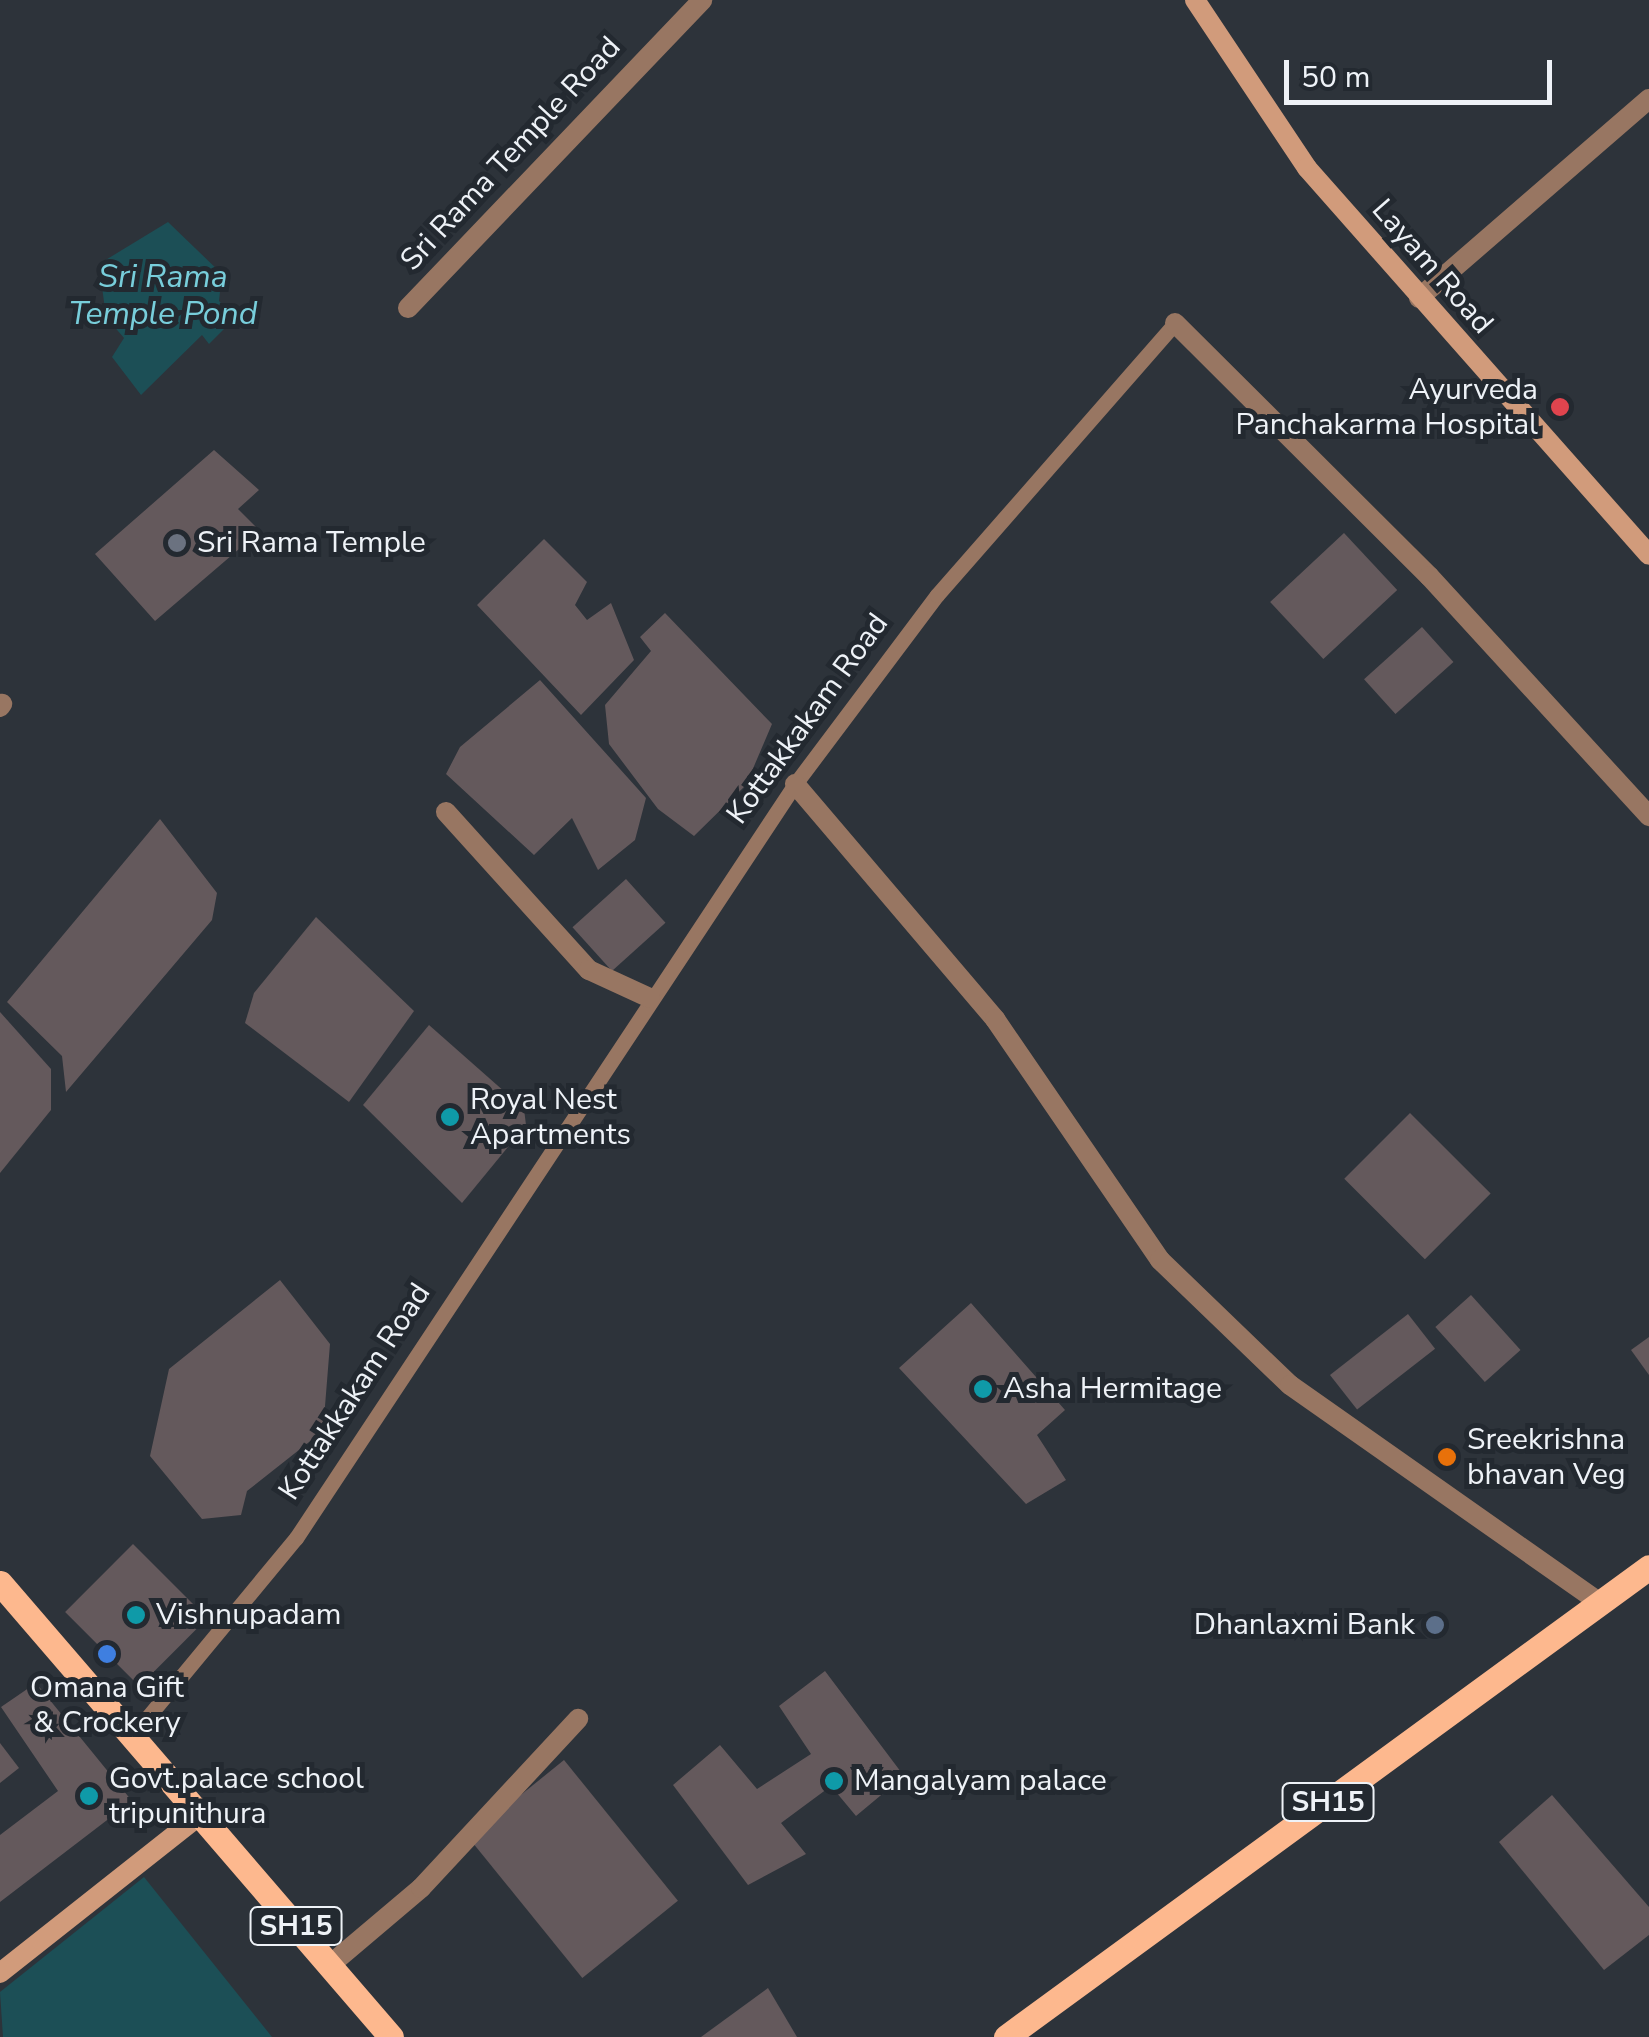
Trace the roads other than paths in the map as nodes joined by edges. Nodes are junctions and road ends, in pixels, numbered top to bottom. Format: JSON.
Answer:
{"nodes":[{"id":1,"x":702,"y":0,"type":"edge"},
{"id":2,"x":1194,"y":0,"type":"edge"},
{"id":3,"x":1649,"y":100,"type":"edge"},
{"id":4,"x":1419,"y":298,"type":"junction"},
{"id":5,"x":408,"y":308,"type":"dead end"},
{"id":6,"x":1175,"y":324,"type":"joint"},
{"id":7,"x":1649,"y":555,"type":"edge"},
{"id":8,"x":795,"y":784,"type":"junction"},
{"id":9,"x":446,"y":812,"type":"dead end"},
{"id":10,"x":1649,"y":816,"type":"edge"},
{"id":11,"x":650,"y":998,"type":"junction"},
{"id":12,"x":1649,"y":1568,"type":"edge"},
{"id":13,"x":0,"y":1583,"type":"edge"},
{"id":14,"x":1600,"y":1603,"type":"junction"},
{"id":15,"x":578,"y":1719,"type":"dead end"},
{"id":16,"x":132,"y":1736,"type":"junction"},
{"id":17,"x":200,"y":1815,"type":"junction"},
{"id":18,"x":330,"y":1965,"type":"junction"},
{"id":19,"x":0,"y":1973,"type":"edge"},
{"id":20,"x":391,"y":2037,"type":"edge"},
{"id":21,"x":1006,"y":2037,"type":"edge"}],
"edges":[{"from":1,"to":5,"type":"street","name":"Sri Rama Temple Road"},
{"from":2,"to":4,"type":"street","name":"Layam Road"},
{"from":3,"to":4,"type":"street"},
{"from":4,"to":7,"type":"street","name":"Layam Road"},
{"from":6,"to":8,"type":"lane","name":"Kottakkakam Road"},
{"from":6,"to":10,"type":"street","name":"Kottakkakam Road"},
{"from":8,"to":11,"type":"lane","name":"Kottakkakam Road"},
{"from":8,"to":14,"type":"street"},
{"from":9,"to":11,"type":"street"},
{"from":11,"to":16,"type":"lane","name":"Kottakkakam Road"},
{"from":12,"to":14,"type":"main road","number":"SH15"},
{"from":13,"to":16,"type":"main road","number":"SH15"},
{"from":14,"to":21,"type":"main road","number":"SH15"},
{"from":15,"to":18,"type":"street"},
{"from":16,"to":17,"type":"main road","number":"SH15"},
{"from":17,"to":18,"type":"main road","number":"SH15"},
{"from":17,"to":19,"type":"street"},
{"from":18,"to":20,"type":"main road","number":"SH15"}]}
